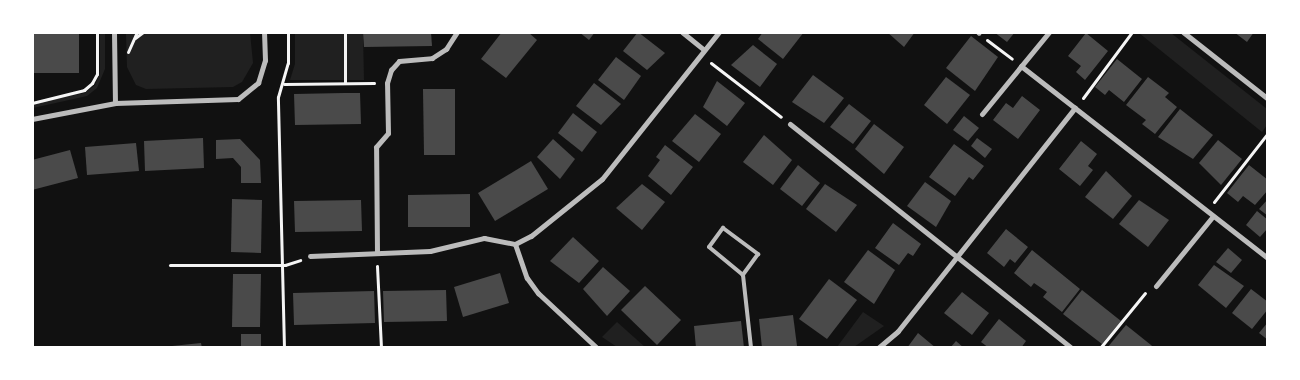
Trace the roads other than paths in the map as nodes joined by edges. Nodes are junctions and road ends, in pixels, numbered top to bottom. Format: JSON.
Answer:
{"nodes":[{"id":1,"x":114,"y":32,"type":"edge"},
{"id":2,"x":264,"y":32,"type":"edge"},
{"id":3,"x":457,"y":32,"type":"edge"},
{"id":4,"x":682,"y":32,"type":"edge"},
{"id":5,"x":719,"y":32,"type":"edge"},
{"id":6,"x":1049,"y":32,"type":"edge"},
{"id":7,"x":1183,"y":32,"type":"edge"},
{"id":8,"x":703,"y":52,"type":"junction"},
{"id":9,"x":1021,"y":66,"type":"junction"},
{"id":10,"x":1268,"y":99,"type":"edge"},
{"id":11,"x":115,"y":103,"type":"junction"},
{"id":12,"x":1075,"y":108,"type":"junction"},
{"id":13,"x":982,"y":114,"type":"dead end"},
{"id":14,"x":32,"y":119,"type":"edge"},
{"id":15,"x":790,"y":124,"type":"road end"},
{"id":16,"x":1212,"y":216,"type":"junction"},
{"id":17,"x":515,"y":244,"type":"junction"},
{"id":18,"x":377,"y":252,"type":"junction"},
{"id":19,"x":310,"y":256,"type":"road end"},
{"id":20,"x":956,"y":256,"type":"junction"},
{"id":21,"x":1268,"y":258,"type":"edge"},
{"id":22,"x":744,"y":275,"type":"junction"},
{"id":23,"x":1156,"y":286,"type":"road end"},
{"id":24,"x":597,"y":348,"type":"edge"},
{"id":25,"x":751,"y":348,"type":"edge"},
{"id":26,"x":878,"y":348,"type":"edge"},
{"id":27,"x":1072,"y":348,"type":"edge"}],
"edges":[{"from":1,"to":11,"type":"street"},
{"from":2,"to":11,"type":"street"},
{"from":3,"to":18,"type":"street"},
{"from":4,"to":8,"type":"street"},
{"from":5,"to":8,"type":"street"},
{"from":6,"to":9,"type":"street"},
{"from":7,"to":10,"type":"street"},
{"from":8,"to":17,"type":"street"},
{"from":9,"to":12,"type":"street"},
{"from":9,"to":13,"type":"street"},
{"from":11,"to":14,"type":"street"},
{"from":12,"to":16,"type":"street"},
{"from":12,"to":20,"type":"street"},
{"from":15,"to":20,"type":"street"},
{"from":16,"to":21,"type":"street"},
{"from":16,"to":23,"type":"street"},
{"from":17,"to":18,"type":"street"},
{"from":17,"to":24,"type":"street"},
{"from":18,"to":19,"type":"street"},
{"from":20,"to":26,"type":"street"},
{"from":20,"to":27,"type":"street"},
{"from":22,"to":22,"type":"lane"},
{"from":22,"to":25,"type":"lane"}]}
